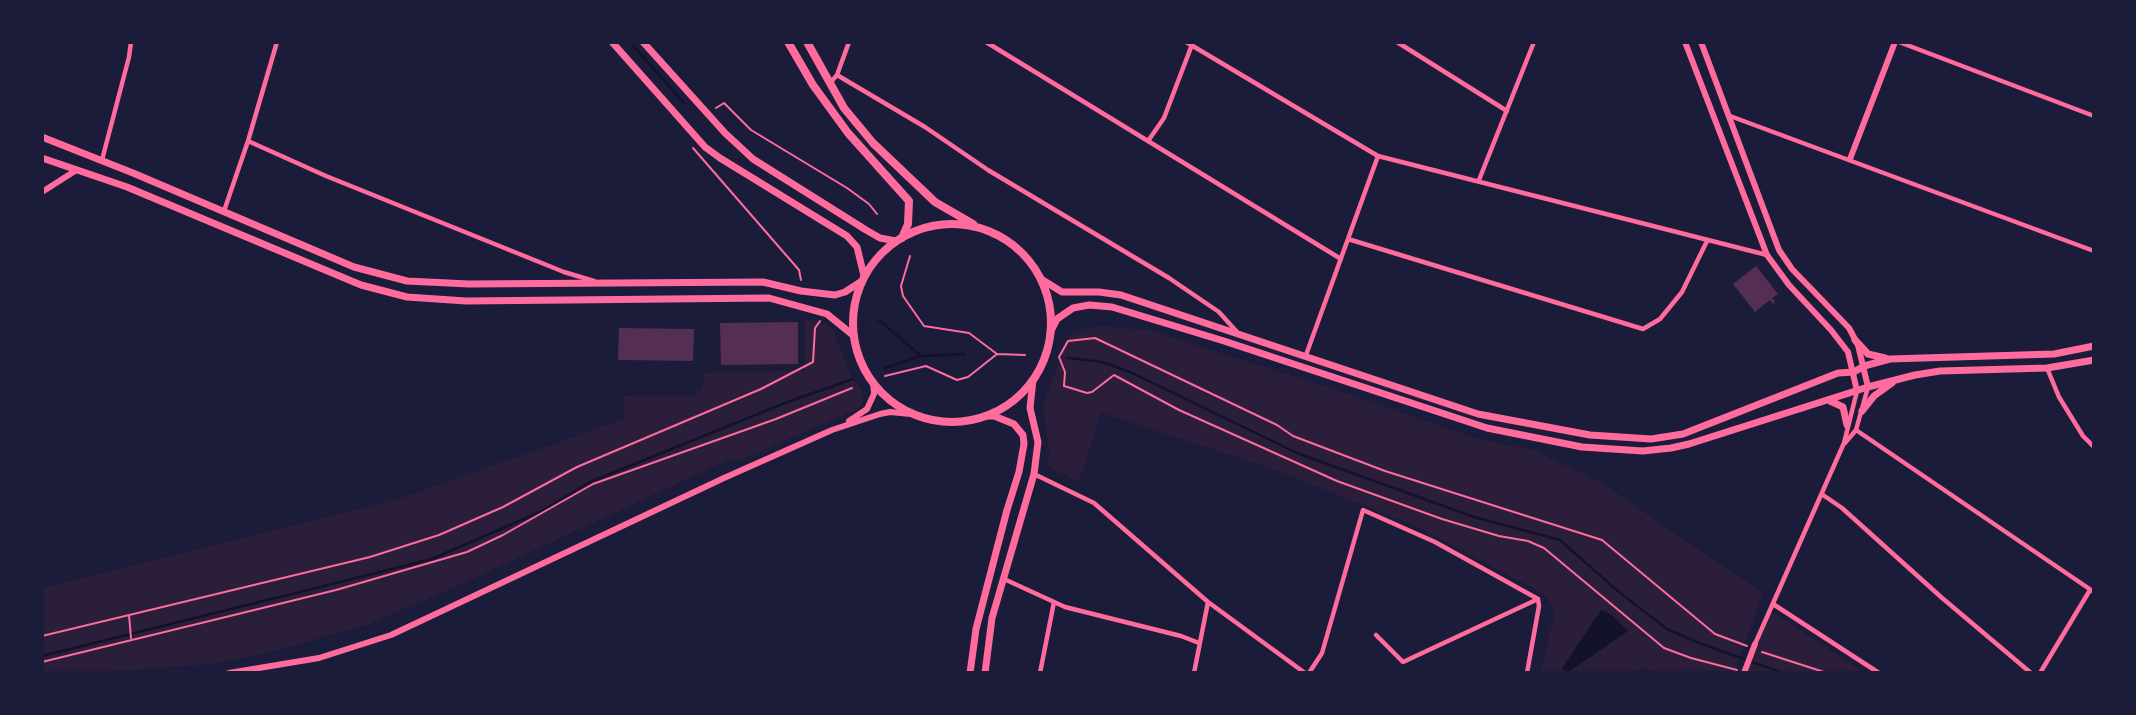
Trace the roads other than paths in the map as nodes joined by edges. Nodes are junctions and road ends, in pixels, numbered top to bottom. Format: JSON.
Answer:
{"nodes":[{"id":1,"x":131,"y":42,"type":"edge"},
{"id":2,"x":276,"y":42,"type":"edge"},
{"id":3,"x":612,"y":42,"type":"edge"},
{"id":4,"x":643,"y":42,"type":"edge"},
{"id":5,"x":788,"y":42,"type":"edge"},
{"id":6,"x":807,"y":42,"type":"edge"},
{"id":7,"x":849,"y":42,"type":"edge"},
{"id":8,"x":986,"y":42,"type":"edge"},
{"id":9,"x":1186,"y":42,"type":"edge"},
{"id":10,"x":1396,"y":42,"type":"edge"},
{"id":11,"x":1534,"y":42,"type":"edge"},
{"id":12,"x":1685,"y":42,"type":"edge"},
{"id":13,"x":1701,"y":42,"type":"edge"},
{"id":14,"x":1897,"y":42,"type":"edge"},
{"id":15,"x":1193,"y":44,"type":"edge"},
{"id":16,"x":837,"y":75,"type":"junction"},
{"id":17,"x":830,"y":84,"type":"junction"},
{"id":18,"x":1507,"y":111,"type":"junction"},
{"id":19,"x":1730,"y":116,"type":"junction"},
{"id":20,"x":2094,"y":116,"type":"edge"},
{"id":21,"x":42,"y":137,"type":"edge"},
{"id":22,"x":248,"y":141,"type":"junction"},
{"id":23,"x":1148,"y":141,"type":"junction"},
{"id":24,"x":1378,"y":156,"type":"junction"},
{"id":25,"x":42,"y":158,"type":"edge"},
{"id":26,"x":1850,"y":159,"type":"junction"},
{"id":27,"x":102,"y":161,"type":"junction"},
{"id":28,"x":75,"y":171,"type":"junction"},
{"id":29,"x":96,"y":177,"type":"junction"},
{"id":30,"x":1479,"y":180,"type":"junction"},
{"id":31,"x":42,"y":192,"type":"edge"},
{"id":32,"x":224,"y":211,"type":"junction"},
{"id":33,"x":982,"y":229,"type":"junction"},
{"id":34,"x":899,"y":239,"type":"junction"},
{"id":35,"x":1348,"y":239,"type":"junction"},
{"id":36,"x":1707,"y":241,"type":"junction"},
{"id":37,"x":2094,"y":251,"type":"edge"},
{"id":38,"x":1768,"y":255,"type":"junction"},
{"id":39,"x":1341,"y":259,"type":"junction"},
{"id":40,"x":863,"y":279,"type":"junction"},
{"id":41,"x":1041,"y":279,"type":"junction"},
{"id":42,"x":595,"y":282,"type":"junction"},
{"id":43,"x":1050,"y":332,"type":"junction"},
{"id":44,"x":1238,"y":333,"type":"junction"},
{"id":45,"x":854,"y":336,"type":"junction"},
{"id":46,"x":1855,"y":340,"type":"junction"},
{"id":47,"x":2094,"y":346,"type":"edge"},
{"id":48,"x":1306,"y":355,"type":"junction"},
{"id":49,"x":1889,"y":359,"type":"junction"},
{"id":50,"x":2094,"y":360,"type":"edge"},
{"id":51,"x":1864,"y":366,"type":"junction"},
{"id":52,"x":2047,"y":368,"type":"junction"},
{"id":53,"x":1854,"y":373,"type":"junction"},
{"id":54,"x":1033,"y":380,"type":"junction"},
{"id":55,"x":1896,"y":380,"type":"junction"},
{"id":56,"x":873,"y":383,"type":"junction"},
{"id":57,"x":1868,"y":387,"type":"junction"},
{"id":58,"x":1857,"y":391,"type":"junction"},
{"id":59,"x":1829,"y":400,"type":"junction"},
{"id":60,"x":1862,"y":411,"type":"junction"},
{"id":61,"x":911,"y":414,"type":"junction"},
{"id":62,"x":986,"y":416,"type":"junction"},
{"id":63,"x":1847,"y":425,"type":"junction"},
{"id":64,"x":832,"y":430,"type":"junction"},
{"id":65,"x":1856,"y":430,"type":"junction"},
{"id":66,"x":1844,"y":443,"type":"junction"},
{"id":67,"x":2094,"y":447,"type":"edge"},
{"id":68,"x":1034,"y":474,"type":"junction"},
{"id":69,"x":1823,"y":495,"type":"junction"},
{"id":70,"x":1003,"y":578,"type":"junction"},
{"id":71,"x":2092,"y":591,"type":"edge"},
{"id":72,"x":1538,"y":599,"type":"junction"},
{"id":73,"x":1054,"y":602,"type":"junction"},
{"id":74,"x":1208,"y":602,"type":"junction"},
{"id":75,"x":1773,"y":604,"type":"junction"},
{"id":76,"x":1376,"y":635,"type":"dead end"},
{"id":77,"x":1199,"y":643,"type":"junction"},
{"id":78,"x":1754,"y":646,"type":"joint"},
{"id":79,"x":1741,"y":671,"type":"edge"},
{"id":80,"x":229,"y":673,"type":"edge"},
{"id":81,"x":970,"y":673,"type":"edge"},
{"id":82,"x":985,"y":673,"type":"edge"},
{"id":83,"x":1040,"y":673,"type":"edge"},
{"id":84,"x":1194,"y":673,"type":"edge"},
{"id":85,"x":1307,"y":673,"type":"edge"},
{"id":86,"x":1527,"y":673,"type":"edge"},
{"id":87,"x":1879,"y":673,"type":"edge"},
{"id":88,"x":2031,"y":673,"type":"edge"},
{"id":89,"x":2040,"y":673,"type":"edge"}],
"edges":[{"from":1,"to":27,"type":"street"},
{"from":2,"to":22,"type":"street"},
{"from":3,"to":40,"type":"main road"},
{"from":4,"to":34,"type":"main road"},
{"from":5,"to":34,"type":"main road"},
{"from":6,"to":17,"type":"main road"},
{"from":7,"to":16,"type":"street"},
{"from":8,"to":23,"type":"street"},
{"from":9,"to":15,"type":"street"},
{"from":10,"to":18,"type":"street"},
{"from":11,"to":18,"type":"street"},
{"from":12,"to":38,"type":"street"},
{"from":13,"to":19,"type":"street"},
{"from":14,"to":20,"type":"street"},
{"from":14,"to":26,"type":"street"},
{"from":15,"to":23,"type":"street"},
{"from":15,"to":24,"type":"street"},
{"from":16,"to":17,"type":"street"},
{"from":16,"to":44,"type":"street"},
{"from":17,"to":33,"type":"main road"},
{"from":18,"to":30,"type":"street"},
{"from":19,"to":26,"type":"street"},
{"from":19,"to":46,"type":"street"},
{"from":21,"to":27,"type":"main road"},
{"from":22,"to":32,"type":"street"},
{"from":22,"to":42,"type":"street"},
{"from":23,"to":39,"type":"street"},
{"from":24,"to":30,"type":"street"},
{"from":24,"to":35,"type":"street"},
{"from":25,"to":28,"type":"main road"},
{"from":26,"to":37,"type":"street"},
{"from":27,"to":29,"type":"main road"},
{"from":27,"to":32,"type":"main road"},
{"from":28,"to":29,"type":"main road"},
{"from":28,"to":31,"type":"street"},
{"from":29,"to":45,"type":"main road"},
{"from":30,"to":36,"type":"street"},
{"from":32,"to":42,"type":"main road"},
{"from":33,"to":34,"type":"main road"},
{"from":33,"to":41,"type":"main road"},
{"from":34,"to":40,"type":"main road"},
{"from":35,"to":36,"type":"street"},
{"from":35,"to":39,"type":"street"},
{"from":36,"to":38,"type":"street"},
{"from":38,"to":53,"type":"street"},
{"from":39,"to":48,"type":"street"},
{"from":40,"to":42,"type":"main road"},
{"from":40,"to":45,"type":"main road"},
{"from":41,"to":43,"type":"main road"},
{"from":41,"to":44,"type":"main road"},
{"from":43,"to":54,"type":"main road"},
{"from":43,"to":59,"type":"main road"},
{"from":44,"to":48,"type":"main road"},
{"from":45,"to":56,"type":"main road"},
{"from":46,"to":49,"type":"main road"},
{"from":46,"to":51,"type":"street"},
{"from":47,"to":49,"type":"main road"},
{"from":48,"to":53,"type":"main road"},
{"from":49,"to":51,"type":"main road"},
{"from":50,"to":52,"type":"main road"},
{"from":51,"to":53,"type":"main road"},
{"from":51,"to":57,"type":"street"},
{"from":52,"to":55,"type":"main road"},
{"from":52,"to":67,"type":"street"},
{"from":53,"to":58,"type":"street"},
{"from":54,"to":62,"type":"main road"},
{"from":54,"to":68,"type":"main road"},
{"from":55,"to":57,"type":"main road"},
{"from":55,"to":60,"type":"main road"},
{"from":56,"to":61,"type":"main road"},
{"from":56,"to":64,"type":"street"},
{"from":57,"to":58,"type":"main road"},
{"from":57,"to":60,"type":"street"},
{"from":58,"to":59,"type":"main road"},
{"from":58,"to":63,"type":"street"},
{"from":59,"to":63,"type":"main road"},
{"from":60,"to":65,"type":"street"},
{"from":61,"to":62,"type":"main road"},
{"from":61,"to":64,"type":"street"},
{"from":62,"to":81,"type":"main road"},
{"from":63,"to":66,"type":"street"},
{"from":64,"to":80,"type":"street"},
{"from":65,"to":66,"type":"street"},
{"from":65,"to":71,"type":"street"},
{"from":66,"to":69,"type":"street"},
{"from":68,"to":70,"type":"main road"},
{"from":68,"to":74,"type":"street"},
{"from":69,"to":75,"type":"street"},
{"from":69,"to":88,"type":"street"},
{"from":70,"to":73,"type":"street"},
{"from":70,"to":82,"type":"main road"},
{"from":71,"to":89,"type":"street"},
{"from":72,"to":76,"type":"street"},
{"from":72,"to":85,"type":"street"},
{"from":72,"to":86,"type":"street"},
{"from":73,"to":77,"type":"street"},
{"from":73,"to":83,"type":"street"},
{"from":74,"to":77,"type":"street"},
{"from":74,"to":85,"type":"street"},
{"from":75,"to":78,"type":"street"},
{"from":75,"to":87,"type":"street"},
{"from":77,"to":84,"type":"street"},
{"from":78,"to":79,"type":"street"}]}
